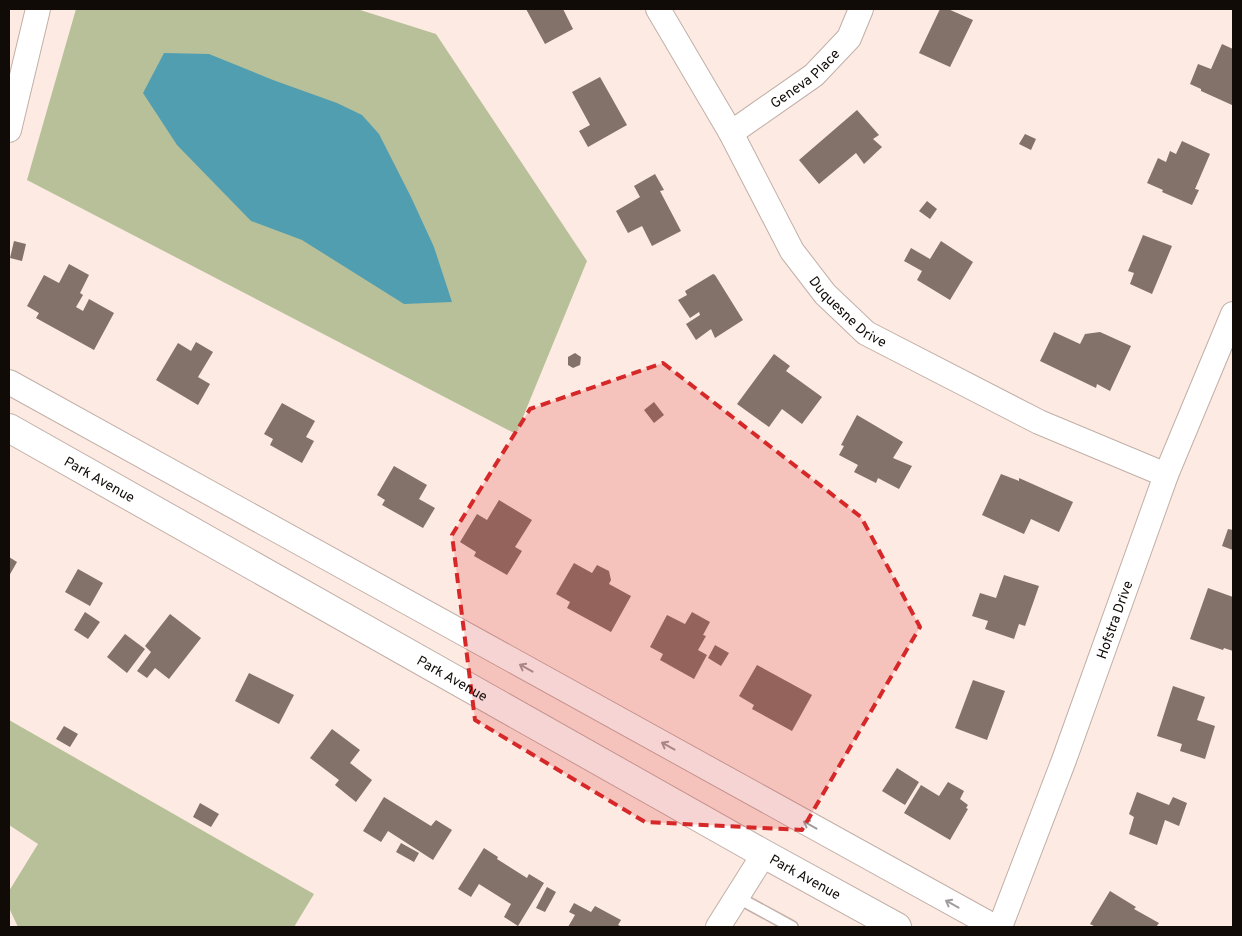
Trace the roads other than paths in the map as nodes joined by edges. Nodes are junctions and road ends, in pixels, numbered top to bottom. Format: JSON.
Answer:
{"nodes":[{"id":1,"x":38,"y":9,"type":"edge"},
{"id":2,"x":658,"y":9,"type":"edge"},
{"id":3,"x":861,"y":9,"type":"edge"},
{"id":4,"x":9,"y":130,"type":"edge"},
{"id":5,"x":731,"y":133,"type":"junction"},
{"id":6,"x":1233,"y":314,"type":"edge"},
{"id":7,"x":9,"y":382,"type":"edge"},
{"id":8,"x":9,"y":428,"type":"edge"},
{"id":9,"x":1166,"y":476,"type":"junction"},
{"id":10,"x":764,"y":854,"type":"junction"},
{"id":11,"x":737,"y":897,"type":"junction"},
{"id":12,"x":718,"y":927,"type":"edge"},
{"id":13,"x":792,"y":927,"type":"edge"},
{"id":14,"x":897,"y":927,"type":"edge"},
{"id":15,"x":995,"y":927,"type":"edge"},
{"id":16,"x":1000,"y":927,"type":"edge"}],
"edges":[{"from":1,"to":4,"type":"street"},
{"from":2,"to":5,"type":"street","name":"Duquesne Drive"},
{"from":3,"to":5,"type":"street","name":"Geneva Place"},
{"from":5,"to":9,"type":"street","name":"Duquesne Drive"},
{"from":6,"to":9,"type":"street","name":"Hofstra Drive"},
{"from":15,"to":7,"type":"street","one_way":true},
{"from":8,"to":10,"type":"main road","name":"Park Avenue"},
{"from":9,"to":16,"type":"street","name":"Hofstra Drive"},
{"from":10,"to":11,"type":"street"},
{"from":10,"to":14,"type":"main road","name":"Park Avenue"},
{"from":11,"to":12,"type":"street"},
{"from":11,"to":13,"type":"lane"}]}
